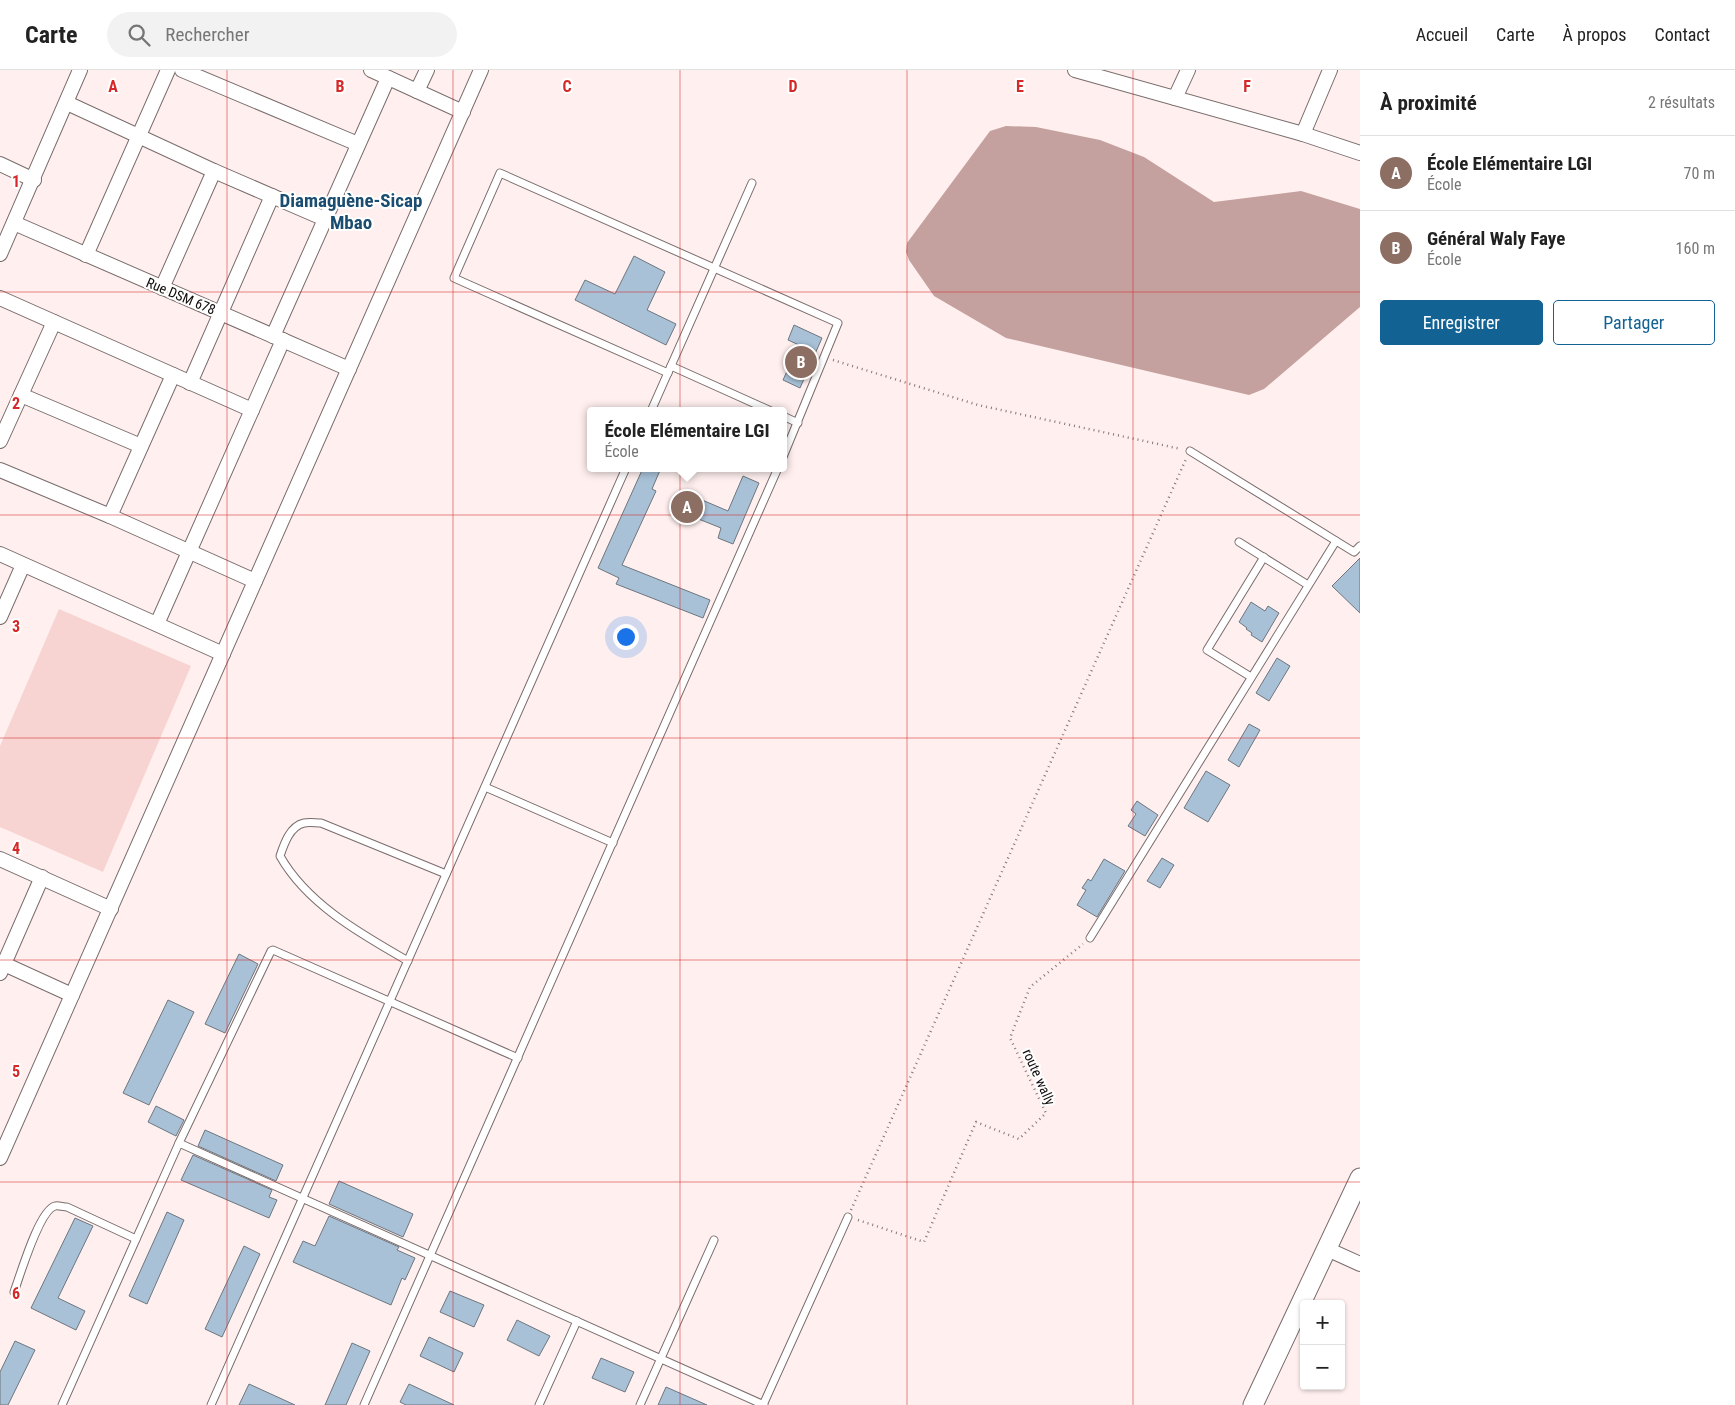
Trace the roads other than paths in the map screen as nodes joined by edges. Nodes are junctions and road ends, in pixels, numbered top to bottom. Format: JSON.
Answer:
{"nodes":[{"id":1,"x":80,"y":70,"type":"edge"},
{"id":2,"x":168,"y":70,"type":"edge"},
{"id":3,"x":182,"y":70,"type":"edge"},
{"id":4,"x":371,"y":70,"type":"edge"},
{"id":5,"x":427,"y":70,"type":"edge"},
{"id":6,"x":481,"y":70,"type":"edge"},
{"id":7,"x":1075,"y":70,"type":"edge"},
{"id":8,"x":1188,"y":70,"type":"edge"},
{"id":9,"x":1330,"y":70,"type":"edge"},
{"id":10,"x":388,"y":78,"type":"junction"},
{"id":11,"x":417,"y":91,"type":"junction"},
{"id":12,"x":1175,"y":98,"type":"junction"},
{"id":13,"x":67,"y":103,"type":"junction"},
{"id":14,"x":463,"y":112,"type":"junction"},
{"id":15,"x":1303,"y":134,"type":"junction"},
{"id":16,"x":139,"y":136,"type":"junction"},
{"id":17,"x":358,"y":144,"type":"junction"},
{"id":18,"x":1360,"y":152,"type":"edge"},
{"id":19,"x":0,"y":164,"type":"edge"},
{"id":20,"x":214,"y":171,"type":"junction"},
{"id":21,"x":34,"y":180,"type":"junction"},
{"id":22,"x":752,"y":183,"type":"dead end"},
{"id":23,"x":272,"y":196,"type":"junction"},
{"id":24,"x":325,"y":219,"type":"junction"},
{"id":25,"x":14,"y":223,"type":"junction"},
{"id":26,"x":0,"y":254,"type":"edge"},
{"id":27,"x":86,"y":255,"type":"junction"},
{"id":28,"x":714,"y":268,"type":"junction"},
{"id":29,"x":162,"y":288,"type":"junction"},
{"id":30,"x":0,"y":298,"type":"edge"},
{"id":31,"x":221,"y":314,"type":"junction"},
{"id":32,"x":54,"y":322,"type":"junction"},
{"id":33,"x":278,"y":338,"type":"junction"},
{"id":34,"x":349,"y":369,"type":"junction"},
{"id":35,"x":670,"y":370,"type":"junction"},
{"id":36,"x":173,"y":375,"type":"junction"},
{"id":37,"x":190,"y":383,"type":"junction"},
{"id":38,"x":21,"y":395,"type":"junction"},
{"id":39,"x":653,"y":407,"type":"edge"},
{"id":40,"x":761,"y":407,"type":"edge"},
{"id":41,"x":252,"y":410,"type":"junction"},
{"id":42,"x":787,"y":418,"type":"edge"},
{"id":43,"x":798,"y":423,"type":"junction"},
{"id":44,"x":0,"y":441,"type":"edge"},
{"id":45,"x":141,"y":446,"type":"junction"},
{"id":46,"x":787,"y":448,"type":"edge"},
{"id":47,"x":1190,"y":451,"type":"road end"},
{"id":48,"x":0,"y":470,"type":"edge"},
{"id":49,"x":624,"y":472,"type":"edge"},
{"id":50,"x":776,"y":472,"type":"edge"},
{"id":51,"x":110,"y":516,"type":"junction"},
{"id":52,"x":1336,"y":541,"type":"junction"},
{"id":53,"x":1239,"y":542,"type":"dead end"},
{"id":54,"x":1360,"y":546,"type":"edge"},
{"id":55,"x":189,"y":552,"type":"junction"},
{"id":56,"x":0,"y":554,"type":"edge"},
{"id":57,"x":1264,"y":558,"type":"junction"},
{"id":58,"x":24,"y":565,"type":"junction"},
{"id":59,"x":255,"y":582,"type":"junction"},
{"id":60,"x":1308,"y":585,"type":"junction"},
{"id":61,"x":0,"y":617,"type":"edge"},
{"id":62,"x":157,"y":624,"type":"junction"},
{"id":63,"x":223,"y":654,"type":"junction"},
{"id":64,"x":1251,"y":677,"type":"junction"},
{"id":65,"x":485,"y":786,"type":"junction"},
{"id":66,"x":613,"y":843,"type":"junction"},
{"id":67,"x":0,"y":859,"type":"edge"},
{"id":68,"x":446,"y":874,"type":"junction"},
{"id":69,"x":42,"y":877,"type":"junction"},
{"id":70,"x":110,"y":909,"type":"junction"},
{"id":71,"x":1090,"y":938,"type":"road end"},
{"id":72,"x":3,"y":960,"type":"edge"},
{"id":73,"x":408,"y":961,"type":"junction"},
{"id":74,"x":72,"y":995,"type":"junction"},
{"id":75,"x":389,"y":1003,"type":"junction"},
{"id":76,"x":518,"y":1058,"type":"junction"},
{"id":77,"x":179,"y":1144,"type":"junction"},
{"id":78,"x":2,"y":1150,"type":"edge"},
{"id":79,"x":1360,"y":1178,"type":"edge"},
{"id":80,"x":302,"y":1198,"type":"junction"},
{"id":81,"x":848,"y":1217,"type":"road end"},
{"id":82,"x":136,"y":1239,"type":"junction"},
{"id":83,"x":714,"y":1240,"type":"dead end"},
{"id":84,"x":1327,"y":1249,"type":"junction"},
{"id":85,"x":431,"y":1256,"type":"junction"},
{"id":86,"x":1360,"y":1264,"type":"edge"},
{"id":87,"x":14,"y":1292,"type":"dead end"},
{"id":88,"x":577,"y":1321,"type":"junction"},
{"id":89,"x":661,"y":1359,"type":"junction"},
{"id":90,"x":62,"y":1405,"type":"edge"},
{"id":91,"x":211,"y":1405,"type":"edge"},
{"id":92,"x":364,"y":1405,"type":"edge"},
{"id":93,"x":539,"y":1405,"type":"edge"},
{"id":94,"x":640,"y":1405,"type":"edge"},
{"id":95,"x":764,"y":1405,"type":"edge"},
{"id":96,"x":1253,"y":1405,"type":"edge"}],
"edges":[{"from":1,"to":13,"type":"street"},
{"from":2,"to":16,"type":"street"},
{"from":3,"to":17,"type":"street"},
{"from":4,"to":10,"type":"street"},
{"from":5,"to":11,"type":"street"},
{"from":6,"to":14,"type":"street"},
{"from":7,"to":12,"type":"street"},
{"from":8,"to":12,"type":"street"},
{"from":9,"to":15,"type":"street"},
{"from":10,"to":11,"type":"street"},
{"from":10,"to":17,"type":"street"},
{"from":11,"to":14,"type":"street"},
{"from":12,"to":15,"type":"street"},
{"from":13,"to":16,"type":"street"},
{"from":13,"to":21,"type":"street"},
{"from":14,"to":34,"type":"street"},
{"from":15,"to":18,"type":"street"},
{"from":16,"to":20,"type":"street"},
{"from":16,"to":27,"type":"street"},
{"from":17,"to":24,"type":"street"},
{"from":19,"to":21,"type":"street"},
{"from":20,"to":23,"type":"street"},
{"from":20,"to":29,"type":"street"},
{"from":21,"to":25,"type":"street"},
{"from":22,"to":28,"type":"lane"},
{"from":23,"to":24,"type":"street"},
{"from":23,"to":31,"type":"street"},
{"from":24,"to":33,"type":"street"},
{"from":25,"to":26,"type":"street"},
{"from":25,"to":27,"type":"street","name":"Rue DSM 678"},
{"from":27,"to":29,"type":"street","name":"Rue DSM 678"},
{"from":28,"to":35,"type":"lane"},
{"from":28,"to":35,"type":"lane"},
{"from":28,"to":43,"type":"lane"},
{"from":29,"to":31,"type":"street","name":"Rue DSM 678"},
{"from":30,"to":32,"type":"street"},
{"from":31,"to":33,"type":"street","name":"Rue DSM 678"},
{"from":31,"to":37,"type":"street"},
{"from":32,"to":36,"type":"street"},
{"from":32,"to":38,"type":"street"},
{"from":33,"to":34,"type":"street","name":"Rue DSM 678"},
{"from":33,"to":41,"type":"street"},
{"from":34,"to":59,"type":"street"},
{"from":35,"to":39,"type":"lane"},
{"from":35,"to":40,"type":"lane"},
{"from":36,"to":37,"type":"street"},
{"from":36,"to":45,"type":"street"},
{"from":37,"to":41,"type":"street"},
{"from":38,"to":44,"type":"street"},
{"from":38,"to":45,"type":"street"},
{"from":41,"to":55,"type":"street"},
{"from":42,"to":43,"type":"lane"},
{"from":43,"to":46,"type":"lane"},
{"from":45,"to":51,"type":"street"},
{"from":47,"to":52,"type":"lane"},
{"from":48,"to":51,"type":"street"},
{"from":49,"to":65,"type":"lane"},
{"from":50,"to":66,"type":"lane"},
{"from":51,"to":55,"type":"street"},
{"from":52,"to":54,"type":"lane"},
{"from":52,"to":60,"type":"lane"},
{"from":53,"to":57,"type":"lane"},
{"from":55,"to":59,"type":"street"},
{"from":55,"to":62,"type":"street"},
{"from":56,"to":58,"type":"street"},
{"from":57,"to":60,"type":"lane"},
{"from":57,"to":64,"type":"lane"},
{"from":58,"to":61,"type":"street"},
{"from":58,"to":62,"type":"street"},
{"from":59,"to":63,"type":"street"},
{"from":60,"to":64,"type":"lane"},
{"from":62,"to":63,"type":"street"},
{"from":63,"to":70,"type":"street"},
{"from":64,"to":71,"type":"lane"},
{"from":65,"to":66,"type":"lane"},
{"from":65,"to":68,"type":"lane"},
{"from":66,"to":76,"type":"lane"},
{"from":67,"to":69,"type":"street"},
{"from":68,"to":73,"type":"lane"},
{"from":68,"to":73,"type":"lane"},
{"from":69,"to":70,"type":"street"},
{"from":69,"to":72,"type":"street"},
{"from":70,"to":74,"type":"street"},
{"from":72,"to":74,"type":"street"},
{"from":73,"to":75,"type":"lane"},
{"from":74,"to":78,"type":"street"},
{"from":75,"to":76,"type":"lane"},
{"from":75,"to":77,"type":"lane"},
{"from":75,"to":80,"type":"lane"},
{"from":76,"to":85,"type":"lane"},
{"from":77,"to":80,"type":"lane"},
{"from":77,"to":82,"type":"lane"},
{"from":79,"to":84,"type":"street"},
{"from":80,"to":85,"type":"lane"},
{"from":80,"to":91,"type":"lane"},
{"from":81,"to":95,"type":"lane"},
{"from":82,"to":87,"type":"lane"},
{"from":82,"to":90,"type":"lane"},
{"from":83,"to":89,"type":"lane"},
{"from":84,"to":86,"type":"street"},
{"from":84,"to":96,"type":"street"},
{"from":85,"to":88,"type":"lane"},
{"from":85,"to":92,"type":"lane"},
{"from":88,"to":89,"type":"lane"},
{"from":88,"to":93,"type":"lane"},
{"from":89,"to":94,"type":"lane"},
{"from":89,"to":95,"type":"lane"}]}
